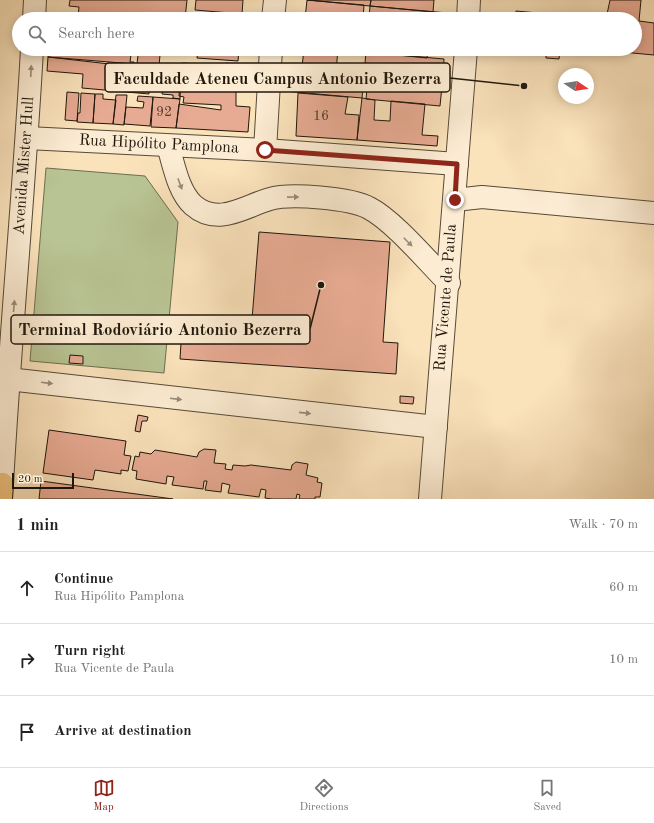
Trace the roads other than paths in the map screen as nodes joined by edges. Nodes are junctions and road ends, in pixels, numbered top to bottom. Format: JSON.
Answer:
{"nodes":[{"id":1,"x":35,"y":0,"type":"edge"},
{"id":2,"x":275,"y":0,"type":"edge"},
{"id":3,"x":469,"y":0,"type":"edge"},
{"id":4,"x":34,"y":12,"type":"edge"},
{"id":5,"x":274,"y":12,"type":"edge"},
{"id":6,"x":468,"y":12,"type":"edge"},
{"id":7,"x":32,"y":56,"type":"edge"},
{"id":8,"x":271,"y":56,"type":"edge"},
{"id":9,"x":465,"y":56,"type":"edge"},
{"id":10,"x":27,"y":138,"type":"junction"},
{"id":11,"x":168,"y":146,"type":"junction"},
{"id":12,"x":265,"y":150,"type":"junction"},
{"id":13,"x":457,"y":164,"type":"junction"},
{"id":14,"x":455,"y":200,"type":"junction"},
{"id":15,"x":654,"y":213,"type":"edge"},
{"id":16,"x":448,"y":283,"type":"junction"},
{"id":17,"x":8,"y":379,"type":"junction"},
{"id":18,"x":436,"y":428,"type":"junction"},
{"id":19,"x":1,"y":489,"type":"edge"},
{"id":20,"x":430,"y":499,"type":"edge"}],
"edges":[{"from":1,"to":4,"type":"street"},
{"from":2,"to":5,"type":"street"},
{"from":3,"to":6,"type":"street"},
{"from":10,"to":7,"type":"street","name":"Avenida Mister Hull","one_way":true},
{"from":8,"to":12,"type":"street"},
{"from":9,"to":13,"type":"street","name":"Rua Vicente de Paula"},
{"from":10,"to":11,"type":"street","name":"Rua Hipólito Pamplona"},
{"from":17,"to":10,"type":"street","name":"Avenida Mister Hull","one_way":true},
{"from":11,"to":12,"type":"street","name":"Rua Hipólito Pamplona"},
{"from":11,"to":16,"type":"street","one_way":true},
{"from":12,"to":13,"type":"street","name":"Rua Hipólito Pamplona"},
{"from":13,"to":14,"type":"street","name":"Rua Vicente de Paula"},
{"from":14,"to":15,"type":"street"},
{"from":14,"to":16,"type":"street","name":"Rua Vicente de Paula"},
{"from":16,"to":18,"type":"street","name":"Rua Vicente de Paula"},
{"from":17,"to":18,"type":"street","one_way":true},
{"from":17,"to":19,"type":"street","name":"Avenida Mister Hull"},
{"from":18,"to":20,"type":"street","name":"Rua Vicente de Paula"}]}
